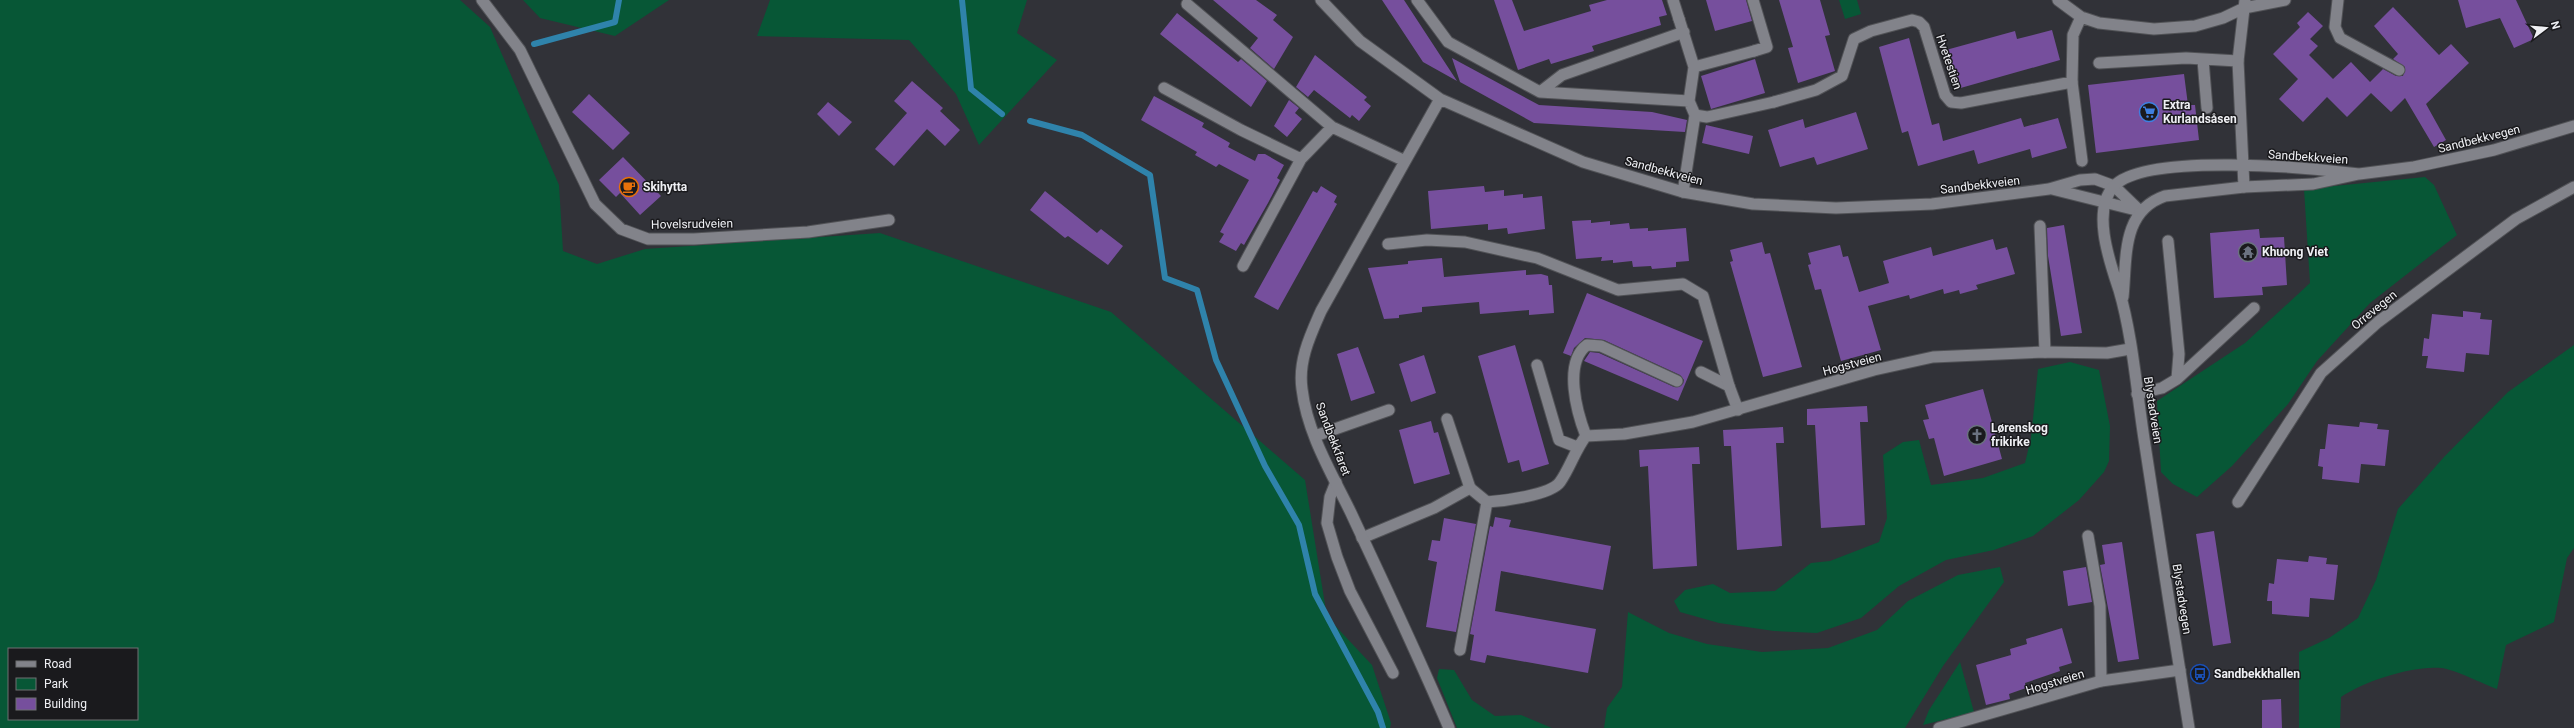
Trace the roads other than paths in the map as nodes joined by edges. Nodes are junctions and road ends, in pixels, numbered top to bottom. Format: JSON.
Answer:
{"nodes":[{"id":1,"x":482,"y":0,"type":"edge"},
{"id":2,"x":1417,"y":0,"type":"edge"},
{"id":3,"x":1673,"y":0,"type":"edge"},
{"id":4,"x":1753,"y":0,"type":"edge"},
{"id":5,"x":2058,"y":0,"type":"edge"},
{"id":6,"x":2285,"y":0,"type":"edge"},
{"id":7,"x":2338,"y":0,"type":"edge"},
{"id":8,"x":1324,"y":1,"type":"edge"},
{"id":9,"x":1187,"y":4,"type":"dead end"},
{"id":10,"x":2244,"y":4,"type":"edge"},
{"id":11,"x":2081,"y":17,"type":"junction"},
{"id":12,"x":1684,"y":32,"type":"junction"},
{"id":13,"x":2202,"y":60,"type":"junction"},
{"id":14,"x":2238,"y":61,"type":"junction"},
{"id":15,"x":2099,"y":63,"type":"dead end"},
{"id":16,"x":1694,"y":67,"type":"junction"},
{"id":17,"x":2400,"y":70,"type":"dead end"},
{"id":18,"x":2072,"y":82,"type":"junction"},
{"id":19,"x":1164,"y":88,"type":"dead end"},
{"id":20,"x":1540,"y":92,"type":"junction"},
{"id":21,"x":1440,"y":99,"type":"junction"},
{"id":22,"x":1688,"y":102,"type":"junction"},
{"id":23,"x":2207,"y":108,"type":"dead end"},
{"id":24,"x":1695,"y":115,"type":"junction"},
{"id":25,"x":2574,"y":126,"type":"edge"},
{"id":26,"x":1332,"y":127,"type":"junction"},
{"id":27,"x":1301,"y":159,"type":"junction"},
{"id":28,"x":1404,"y":161,"type":"junction"},
{"id":29,"x":2082,"y":161,"type":"dead end"},
{"id":30,"x":2244,"y":166,"type":"junction"},
{"id":31,"x":2388,"y":171,"type":"joint"},
{"id":32,"x":2360,"y":174,"type":"junction"},
{"id":33,"x":2114,"y":186,"type":"junction"},
{"id":34,"x":2244,"y":187,"type":"junction"},
{"id":35,"x":2574,"y":187,"type":"edge"},
{"id":36,"x":2049,"y":189,"type":"junction"},
{"id":37,"x":1683,"y":192,"type":"junction"},
{"id":38,"x":2105,"y":203,"type":"junction"},
{"id":39,"x":2140,"y":211,"type":"junction"},
{"id":40,"x":889,"y":220,"type":"dead end"},
{"id":41,"x":2040,"y":226,"type":"dead end"},
{"id":42,"x":2168,"y":241,"type":"dead end"},
{"id":43,"x":1388,"y":244,"type":"dead end"},
{"id":44,"x":1243,"y":266,"type":"dead end"},
{"id":45,"x":2122,"y":301,"type":"junction"},
{"id":46,"x":2254,"y":308,"type":"dead end"},
{"id":47,"x":2130,"y":349,"type":"junction"},
{"id":48,"x":2046,"y":352,"type":"junction"},
{"id":49,"x":1537,"y":365,"type":"dead end"},
{"id":50,"x":1701,"y":372,"type":"dead end"},
{"id":51,"x":2177,"y":378,"type":"junction"},
{"id":52,"x":1677,"y":380,"type":"dead end"},
{"id":53,"x":1729,"y":386,"type":"junction"},
{"id":54,"x":2137,"y":394,"type":"junction"},
{"id":55,"x":1389,"y":410,"type":"dead end"},
{"id":56,"x":1738,"y":410,"type":"junction"},
{"id":57,"x":1447,"y":419,"type":"dead end"},
{"id":58,"x":1315,"y":436,"type":"junction"},
{"id":59,"x":1586,"y":436,"type":"junction"},
{"id":60,"x":1577,"y":447,"type":"junction"},
{"id":61,"x":2149,"y":474,"type":"joint"},
{"id":62,"x":1336,"y":482,"type":"junction"},
{"id":63,"x":1470,"y":488,"type":"junction"},
{"id":64,"x":1487,"y":502,"type":"junction"},
{"id":65,"x":2238,"y":502,"type":"dead end"},
{"id":66,"x":2088,"y":536,"type":"dead end"},
{"id":67,"x":1362,"y":538,"type":"junction"},
{"id":68,"x":1460,"y":650,"type":"dead end"},
{"id":69,"x":2180,"y":670,"type":"junction"},
{"id":70,"x":1393,"y":673,"type":"dead end"},
{"id":71,"x":2101,"y":681,"type":"junction"},
{"id":72,"x":1449,"y":728,"type":"edge"},
{"id":73,"x":1939,"y":728,"type":"edge"},
{"id":74,"x":2189,"y":728,"type":"edge"}],
"edges":[{"from":1,"to":40,"type":"street","name":"Hovelsrudveien"},
{"from":2,"to":20,"type":"street"},
{"from":3,"to":12,"type":"street"},
{"from":4,"to":16,"type":"street"},
{"from":5,"to":11,"type":"street"},
{"from":6,"to":10,"type":"street"},
{"from":7,"to":17,"type":"street"},
{"from":8,"to":21,"type":"street","name":"Sandbekkveien"},
{"from":9,"to":26,"type":"street"},
{"from":10,"to":11,"type":"street"},
{"from":10,"to":14,"type":"street"},
{"from":11,"to":18,"type":"street"},
{"from":12,"to":16,"type":"street"},
{"from":12,"to":20,"type":"street"},
{"from":13,"to":14,"type":"street"},
{"from":13,"to":15,"type":"street"},
{"from":13,"to":23,"type":"street"},
{"from":14,"to":30,"type":"street"},
{"from":16,"to":22,"type":"street"},
{"from":18,"to":24,"type":"street","name":"Hvetestien"},
{"from":18,"to":29,"type":"street"},
{"from":19,"to":27,"type":"street"},
{"from":20,"to":22,"type":"street"},
{"from":21,"to":28,"type":"street","name":"Sandbekkfaret"},
{"from":21,"to":37,"type":"street","name":"Sandbekkveien"},
{"from":22,"to":24,"type":"street"},
{"from":24,"to":37,"type":"street"},
{"from":25,"to":31,"type":"street","name":"Sandbekkvegen"},
{"from":26,"to":27,"type":"street"},
{"from":26,"to":28,"type":"street"},
{"from":27,"to":44,"type":"street"},
{"from":28,"to":58,"type":"street","name":"Sandbekkfaret"},
{"from":30,"to":32,"type":"street","name":"Sandbekkveien"},
{"from":30,"to":33,"type":"street","name":"Sandbekkveien"},
{"from":30,"to":34,"type":"street"},
{"from":31,"to":32,"type":"street","name":"Sandbekkveien"},
{"from":32,"to":34,"type":"street","name":"Sandbekkveien"},
{"from":33,"to":36,"type":"street","name":"Sandbekkveien"},
{"from":33,"to":38,"type":"street","name":"Sandbekkveien"},
{"from":33,"to":39,"type":"street","name":"Sandbekkveien"},
{"from":34,"to":39,"type":"street","name":"Sandbekkveien"},
{"from":35,"to":65,"type":"street","name":"Orrevegen"},
{"from":36,"to":37,"type":"street","name":"Sandbekkveien"},
{"from":36,"to":38,"type":"street","name":"Sandbekkveien"},
{"from":38,"to":39,"type":"street","name":"Sandbekkveien"},
{"from":38,"to":45,"type":"street","name":"Sandbekkveien"},
{"from":39,"to":45,"type":"street","name":"Sandbekkveien"},
{"from":41,"to":48,"type":"street"},
{"from":42,"to":51,"type":"street"},
{"from":43,"to":53,"type":"street"},
{"from":45,"to":47,"type":"street","name":"Sandbekkveien"},
{"from":46,"to":51,"type":"street"},
{"from":47,"to":48,"type":"street","name":"Hogstveien"},
{"from":47,"to":54,"type":"street","name":"Blystadveien"},
{"from":48,"to":56,"type":"street","name":"Hogstveien"},
{"from":49,"to":60,"type":"street"},
{"from":50,"to":53,"type":"street"},
{"from":51,"to":54,"type":"street"},
{"from":52,"to":59,"type":"street"},
{"from":53,"to":56,"type":"street"},
{"from":54,"to":61,"type":"street","name":"Blystadveien"},
{"from":55,"to":58,"type":"street"},
{"from":56,"to":59,"type":"street","name":"Hogstveien"},
{"from":57,"to":63,"type":"street"},
{"from":58,"to":62,"type":"street","name":"Sandbekkfaret"},
{"from":59,"to":60,"type":"street"},
{"from":60,"to":64,"type":"street"},
{"from":61,"to":69,"type":"street","name":"Blystadvegen"},
{"from":62,"to":67,"type":"street","name":"Sandbekkfaret"},
{"from":62,"to":70,"type":"street"},
{"from":63,"to":64,"type":"street"},
{"from":63,"to":67,"type":"street"},
{"from":64,"to":68,"type":"street"},
{"from":66,"to":71,"type":"street"},
{"from":67,"to":72,"type":"street","name":"Sandbekkfaret"},
{"from":69,"to":71,"type":"street","name":"Hogstveien"},
{"from":69,"to":74,"type":"street","name":"Blystadvegen"},
{"from":71,"to":73,"type":"street","name":"Hogstveien"}]}
